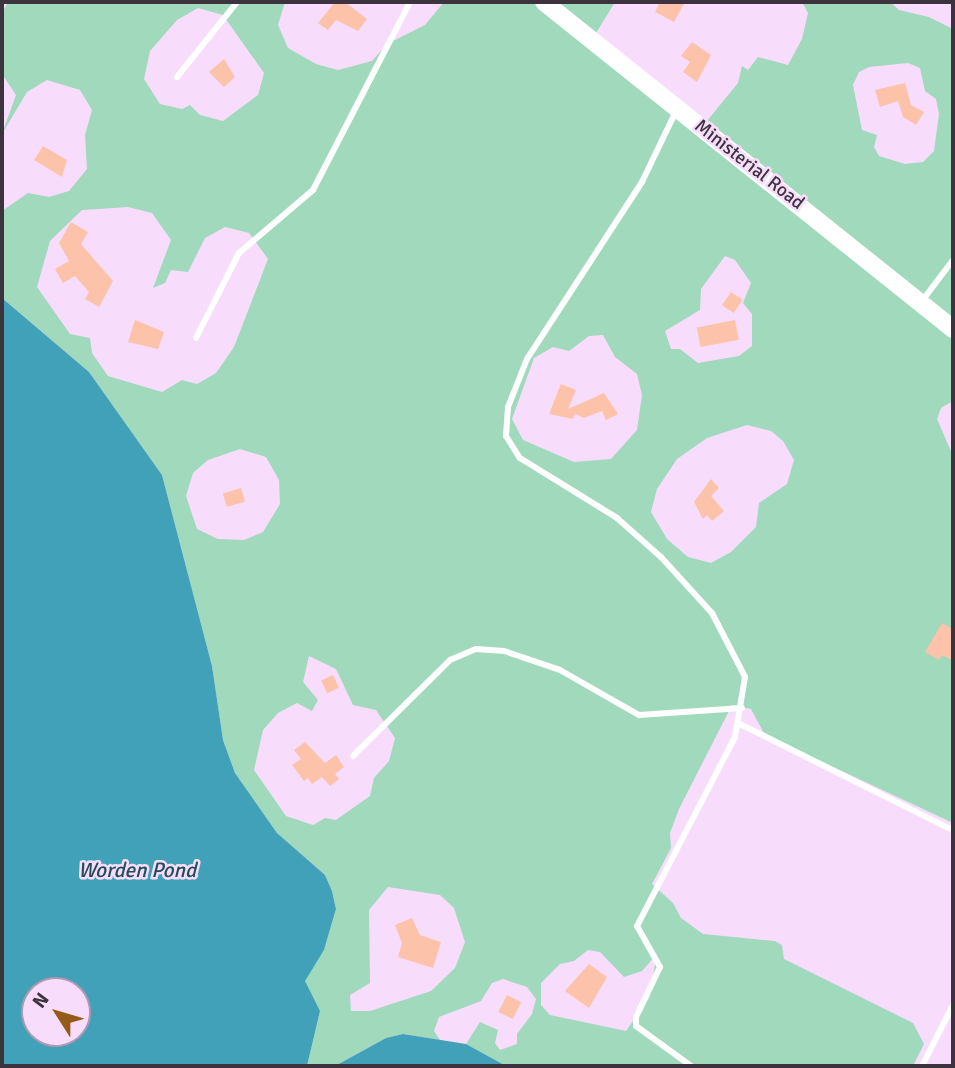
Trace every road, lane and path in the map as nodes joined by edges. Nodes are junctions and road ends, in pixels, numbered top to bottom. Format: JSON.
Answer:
{"nodes":[{"id":1,"x":237,"y":2,"type":"edge"},
{"id":2,"x":410,"y":2,"type":"edge"},
{"id":3,"x":544,"y":2,"type":"edge"},
{"id":4,"x":177,"y":77,"type":"dead end"},
{"id":5,"x":678,"y":108,"type":"junction"},
{"id":6,"x":953,"y":260,"type":"edge"},
{"id":7,"x":921,"y":303,"type":"junction"},
{"id":8,"x":953,"y":329,"type":"edge"},
{"id":9,"x":196,"y":338,"type":"dead end"},
{"id":10,"x":742,"y":708,"type":"junction"},
{"id":11,"x":738,"y":723,"type":"junction"},
{"id":12,"x":353,"y":756,"type":"dead end"},
{"id":13,"x":953,"y":830,"type":"edge"},
{"id":14,"x":953,"y":1005,"type":"edge"},
{"id":15,"x":691,"y":1066,"type":"edge"},
{"id":16,"x":922,"y":1066,"type":"edge"}],
"edges":[{"from":1,"to":4,"type":"lane"},
{"from":2,"to":9,"type":"lane"},
{"from":3,"to":5,"type":"main road","name":"Ministerial Road"},
{"from":5,"to":7,"type":"main road","name":"Ministerial Road"},
{"from":5,"to":10,"type":"lane"},
{"from":6,"to":7,"type":"lane"},
{"from":7,"to":8,"type":"main road","name":"Ministerial Road"},
{"from":10,"to":11,"type":"lane"},
{"from":10,"to":12,"type":"lane"},
{"from":11,"to":13,"type":"lane"},
{"from":11,"to":15,"type":"lane"},
{"from":14,"to":16,"type":"lane"}]}
